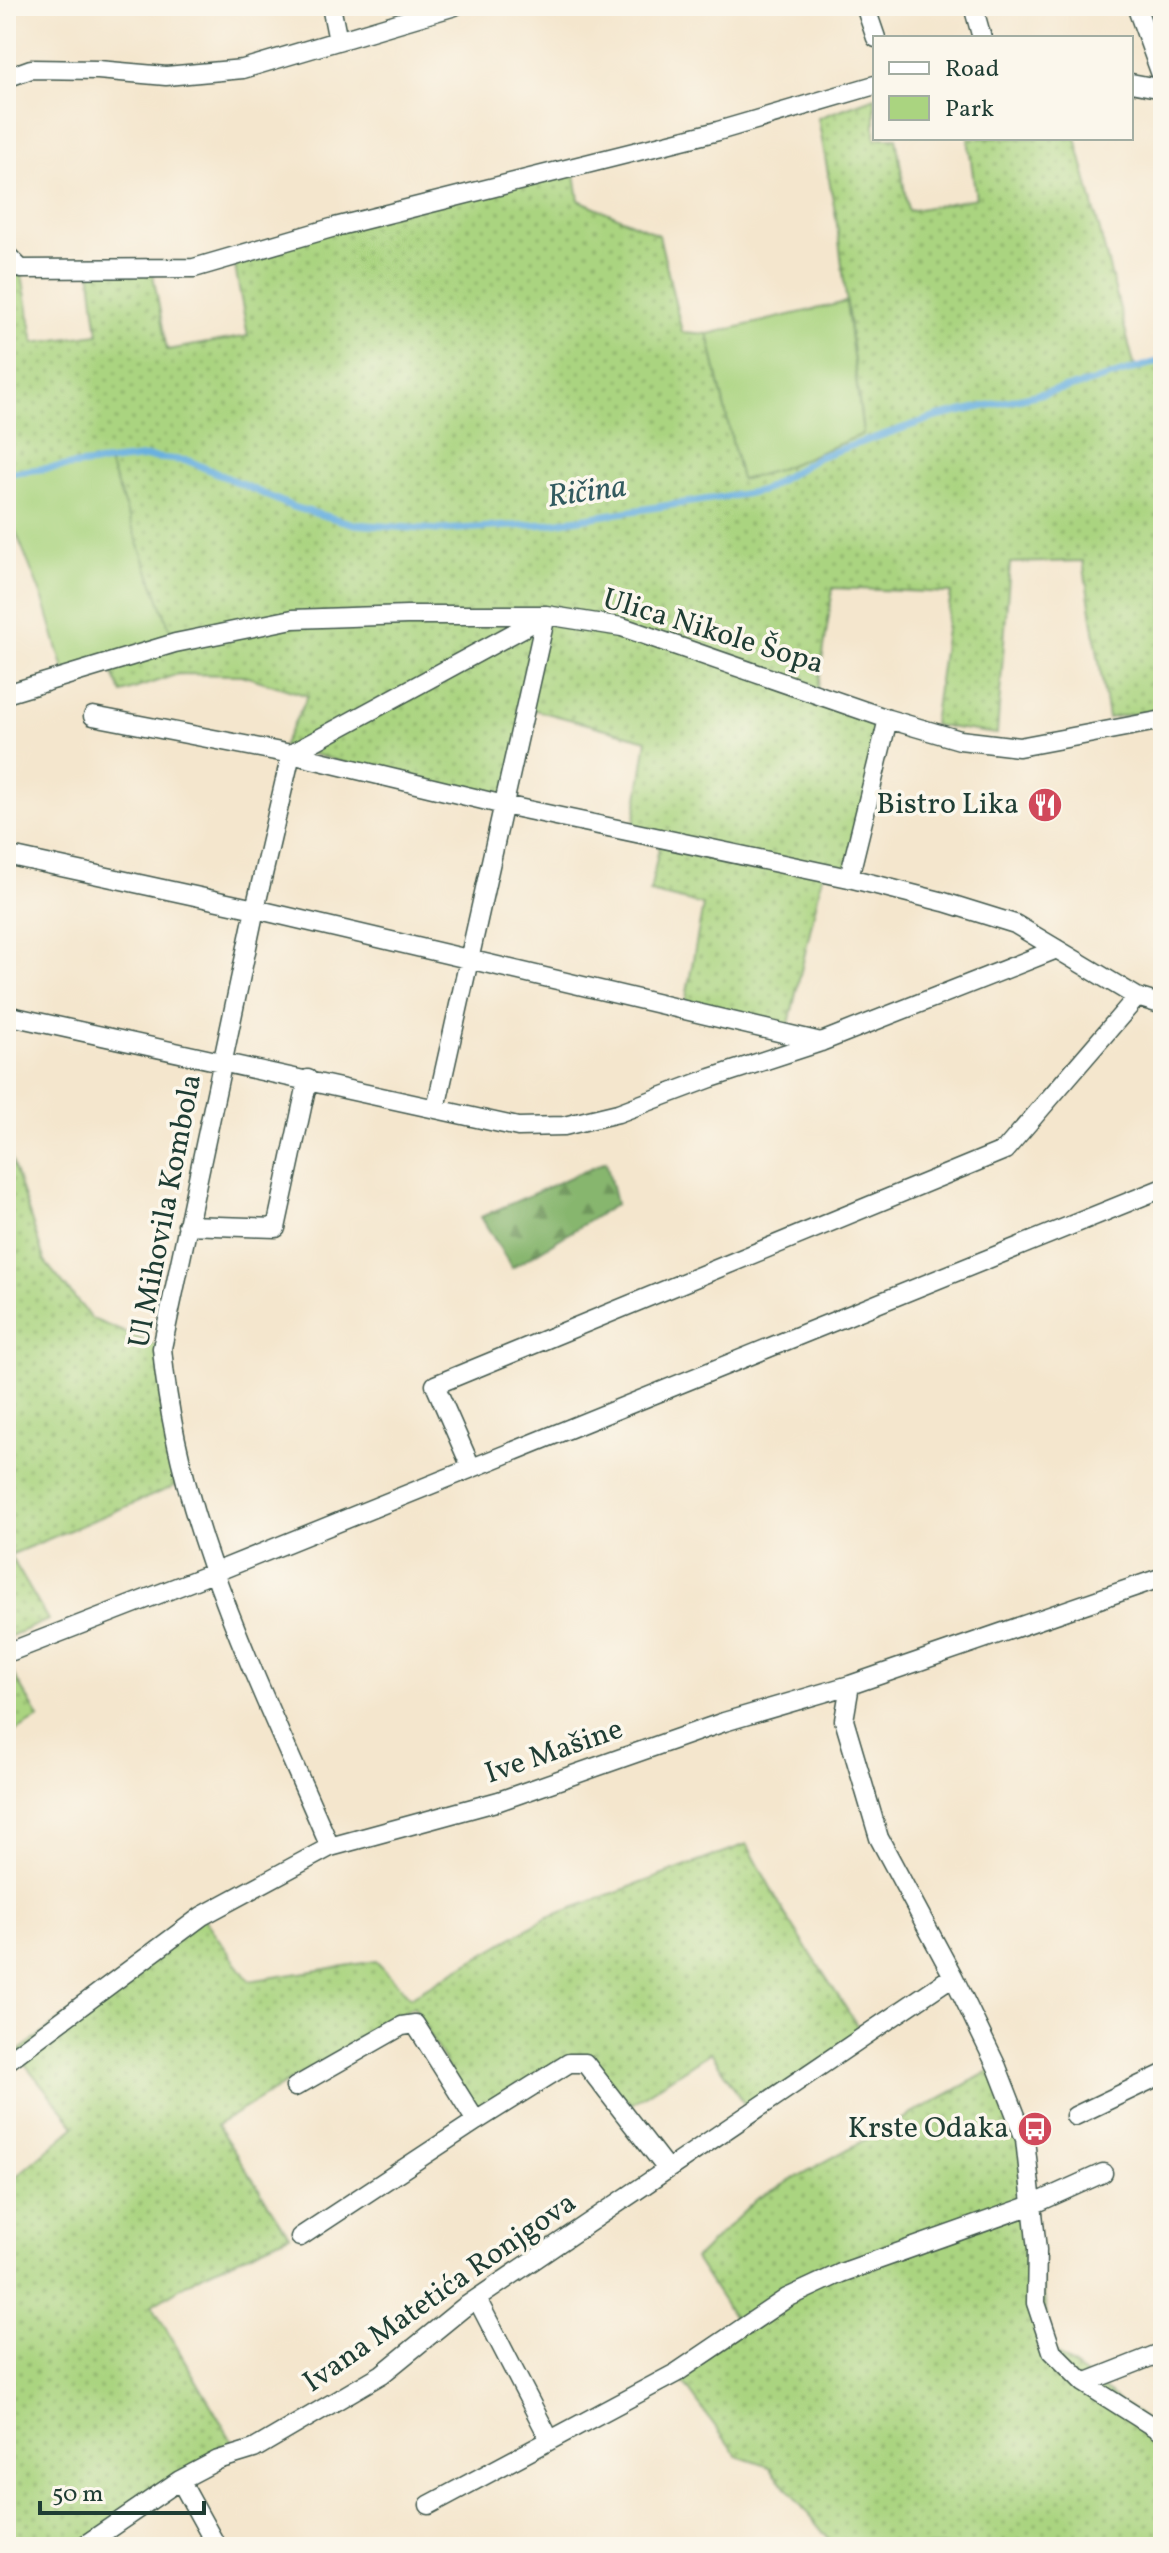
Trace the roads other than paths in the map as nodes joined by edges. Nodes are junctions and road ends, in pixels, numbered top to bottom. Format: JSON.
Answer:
{"nodes":[{"id":1,"x":331,"y":6,"type":"edge"},
{"id":2,"x":455,"y":6,"type":"edge"},
{"id":3,"x":865,"y":6,"type":"edge"},
{"id":4,"x":973,"y":6,"type":"edge"},
{"id":5,"x":1136,"y":6,"type":"edge"},
{"id":6,"x":875,"y":36,"type":"edge"},
{"id":7,"x":981,"y":36,"type":"edge"},
{"id":8,"x":338,"y":41,"type":"junction"},
{"id":9,"x":6,"y":78,"type":"edge"},
{"id":10,"x":1163,"y":80,"type":"edge"},
{"id":11,"x":1133,"y":83,"type":"edge"},
{"id":12,"x":873,"y":86,"type":"edge"},
{"id":13,"x":1163,"y":89,"type":"edge"},
{"id":14,"x":6,"y":254,"type":"edge"},
{"id":15,"x":546,"y":615,"type":"junction"},
{"id":16,"x":6,"y":694,"type":"edge"},
{"id":17,"x":93,"y":716,"type":"dead end"},
{"id":18,"x":888,"y":719,"type":"junction"},
{"id":19,"x":1163,"y":720,"type":"edge"},
{"id":20,"x":291,"y":754,"type":"junction"},
{"id":21,"x":504,"y":805,"type":"junction"},
{"id":22,"x":6,"y":855,"type":"edge"},
{"id":23,"x":849,"y":878,"type":"junction"},
{"id":24,"x":255,"y":909,"type":"junction"},
{"id":25,"x":1057,"y":949,"type":"junction"},
{"id":26,"x":469,"y":959,"type":"junction"},
{"id":27,"x":1137,"y":997,"type":"junction"},
{"id":28,"x":1163,"y":1005,"type":"edge"},
{"id":29,"x":6,"y":1015,"type":"edge"},
{"id":30,"x":821,"y":1042,"type":"junction"},
{"id":31,"x":224,"y":1061,"type":"junction"},
{"id":32,"x":308,"y":1079,"type":"junction"},
{"id":33,"x":436,"y":1108,"type":"junction"},
{"id":34,"x":1163,"y":1188,"type":"edge"},
{"id":35,"x":187,"y":1225,"type":"junction"},
{"id":36,"x":471,"y":1467,"type":"junction"},
{"id":37,"x":213,"y":1573,"type":"junction"},
{"id":38,"x":1163,"y":1577,"type":"edge"},
{"id":39,"x":12,"y":1651,"type":"dead end"},
{"id":40,"x":850,"y":1685,"type":"junction"},
{"id":41,"x":330,"y":1847,"type":"junction"},
{"id":42,"x":953,"y":1976,"type":"junction"},
{"id":43,"x":6,"y":2062,"type":"edge"},
{"id":44,"x":1163,"y":2074,"type":"edge"},
{"id":45,"x":295,"y":2087,"type":"dead end"},
{"id":46,"x":1075,"y":2116,"type":"dead end"},
{"id":47,"x":476,"y":2121,"type":"junction"},
{"id":48,"x":667,"y":2169,"type":"junction"},
{"id":49,"x":1103,"y":2173,"type":"dead end"},
{"id":50,"x":1032,"y":2205,"type":"junction"},
{"id":51,"x":300,"y":2237,"type":"dead end"},
{"id":52,"x":477,"y":2299,"type":"junction"},
{"id":53,"x":1163,"y":2352,"type":"edge"},
{"id":54,"x":1084,"y":2383,"type":"junction"},
{"id":55,"x":1163,"y":2433,"type":"edge"},
{"id":56,"x":550,"y":2440,"type":"junction"},
{"id":57,"x":180,"y":2480,"type":"junction"},
{"id":58,"x":429,"y":2505,"type":"dead end"},
{"id":59,"x":82,"y":2547,"type":"edge"},
{"id":60,"x":217,"y":2547,"type":"edge"}],
"edges":[{"from":1,"to":8,"type":"street"},
{"from":2,"to":8,"type":"street"},
{"from":3,"to":6,"type":"street"},
{"from":4,"to":7,"type":"street"},
{"from":5,"to":10,"type":"street"},
{"from":8,"to":9,"type":"street"},
{"from":11,"to":13,"type":"street"},
{"from":12,"to":14,"type":"street"},
{"from":15,"to":16,"type":"street","name":"Ulica Nikole Šopa"},
{"from":15,"to":18,"type":"street","name":"Ulica Nikole Šopa"},
{"from":15,"to":20,"type":"street"},
{"from":15,"to":21,"type":"street"},
{"from":17,"to":20,"type":"street"},
{"from":18,"to":19,"type":"street","name":"Ulica Nikole Šopa"},
{"from":18,"to":23,"type":"street"},
{"from":20,"to":21,"type":"street"},
{"from":20,"to":24,"type":"street","name":"Ul Mihovila Kombola"},
{"from":21,"to":23,"type":"street"},
{"from":21,"to":26,"type":"street"},
{"from":22,"to":24,"type":"street"},
{"from":23,"to":25,"type":"street"},
{"from":24,"to":26,"type":"street"},
{"from":24,"to":31,"type":"street","name":"Ul Mihovila Kombola"},
{"from":25,"to":27,"type":"street"},
{"from":25,"to":30,"type":"street"},
{"from":26,"to":30,"type":"street"},
{"from":26,"to":33,"type":"street"},
{"from":27,"to":28,"type":"street"},
{"from":27,"to":36,"type":"street"},
{"from":29,"to":31,"type":"street"},
{"from":30,"to":33,"type":"street"},
{"from":31,"to":32,"type":"street"},
{"from":31,"to":35,"type":"street","name":"Ul Mihovila Kombola"},
{"from":32,"to":33,"type":"street"},
{"from":32,"to":35,"type":"street"},
{"from":34,"to":36,"type":"street"},
{"from":35,"to":37,"type":"street","name":"Ul Mihovila Kombola"},
{"from":36,"to":37,"type":"street"},
{"from":37,"to":39,"type":"street"},
{"from":37,"to":41,"type":"street","name":"Ul Mihovila Kombola"},
{"from":38,"to":40,"type":"street","name":"Ive Mašine"},
{"from":40,"to":41,"type":"street","name":"Ive Mašine"},
{"from":40,"to":42,"type":"street"},
{"from":41,"to":43,"type":"street","name":"Ive Mašine"},
{"from":42,"to":48,"type":"street","name":"Ivana Matetića Ronjgova"},
{"from":42,"to":50,"type":"street"},
{"from":44,"to":46,"type":"street"},
{"from":45,"to":47,"type":"street"},
{"from":47,"to":48,"type":"street"},
{"from":47,"to":51,"type":"street"},
{"from":48,"to":52,"type":"street","name":"Ivana Matetića Ronjgova"},
{"from":49,"to":50,"type":"street"},
{"from":50,"to":54,"type":"street"},
{"from":50,"to":56,"type":"street"},
{"from":52,"to":56,"type":"street"},
{"from":52,"to":57,"type":"street","name":"Ivana Matetića Ronjgova"},
{"from":53,"to":54,"type":"street"},
{"from":54,"to":55,"type":"street"},
{"from":56,"to":58,"type":"street"},
{"from":57,"to":59,"type":"street","name":"Ivana Matetića Ronjgova"},
{"from":57,"to":60,"type":"street"}]}
